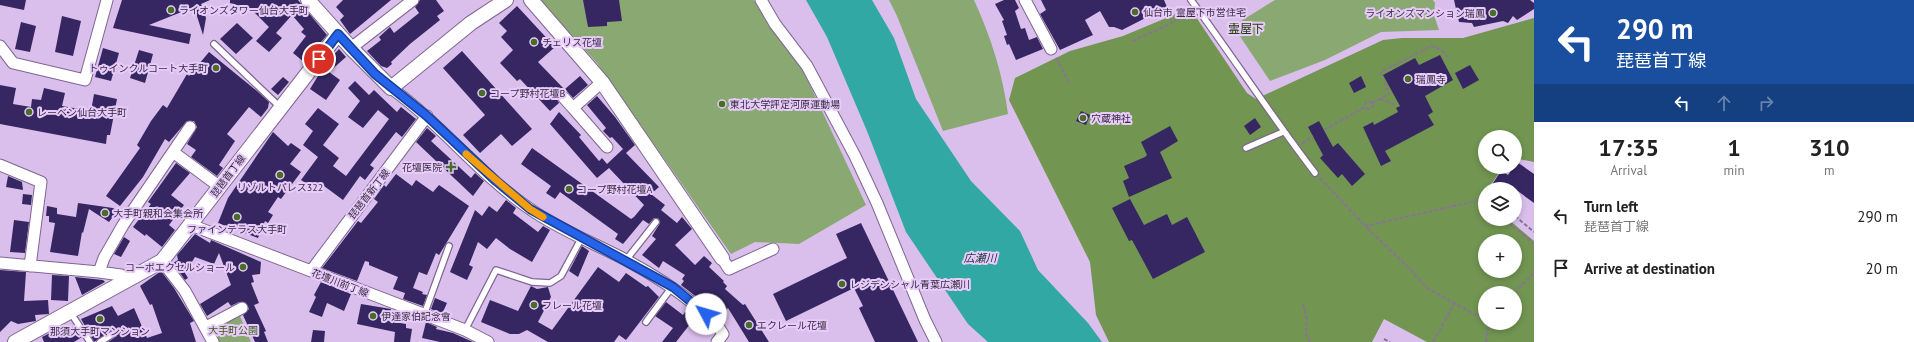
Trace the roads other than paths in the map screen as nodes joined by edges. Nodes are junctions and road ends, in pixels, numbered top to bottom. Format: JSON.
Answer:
{"nodes":[{"id":1,"x":107,"y":0,"type":"edge"},
{"id":2,"x":308,"y":0,"type":"edge"},
{"id":3,"x":413,"y":0,"type":"edge"},
{"id":4,"x":531,"y":0,"type":"edge"},
{"id":5,"x":761,"y":0,"type":"edge"},
{"id":6,"x":1025,"y":0,"type":"edge"},
{"id":7,"x":1191,"y":0,"type":"edge"},
{"id":8,"x":498,"y":2,"type":"edge"},
{"id":9,"x":338,"y":34,"type":"junction"},
{"id":10,"x":214,"y":44,"type":"dead end"},
{"id":11,"x":0,"y":46,"type":"edge"},
{"id":12,"x":351,"y":48,"type":"junction"},
{"id":13,"x":1051,"y":49,"type":"road end"},
{"id":14,"x":602,"y":82,"type":"junction"},
{"id":15,"x":391,"y":88,"type":"junction"},
{"id":16,"x":564,"y":98,"type":"dead end"},
{"id":17,"x":281,"y":108,"type":"junction"},
{"id":18,"x":573,"y":108,"type":"junction"},
{"id":19,"x":427,"y":116,"type":"junction"},
{"id":20,"x":190,"y":127,"type":"dead end"},
{"id":21,"x":1283,"y":132,"type":"junction"},
{"id":22,"x":607,"y":147,"type":"dead end"},
{"id":23,"x":1246,"y":148,"type":"dead end"},
{"id":24,"x":173,"y":152,"type":"junction"},
{"id":25,"x":0,"y":165,"type":"edge"},
{"id":26,"x":1315,"y":173,"type":"road end"},
{"id":27,"x":220,"y":187,"type":"junction"},
{"id":28,"x":656,"y":222,"type":"dead end"},
{"id":29,"x":191,"y":225,"type":"junction"},
{"id":30,"x":581,"y":238,"type":"junction"},
{"id":31,"x":449,"y":246,"type":"dead end"},
{"id":32,"x":773,"y":249,"type":"dead end"},
{"id":33,"x":722,"y":258,"type":"joint"},
{"id":34,"x":626,"y":260,"type":"junction"},
{"id":35,"x":162,"y":261,"type":"junction"},
{"id":36,"x":0,"y":263,"type":"edge"},
{"id":37,"x":30,"y":266,"type":"junction"},
{"id":38,"x":311,"y":271,"type":"junction"},
{"id":39,"x":99,"y":272,"type":"junction"},
{"id":40,"x":128,"y":279,"type":"junction"},
{"id":41,"x":673,"y":287,"type":"junction"},
{"id":42,"x":242,"y":308,"type":"dead end"},
{"id":43,"x":70,"y":311,"type":"junction"},
{"id":44,"x":424,"y":316,"type":"junction"},
{"id":45,"x":646,"y":322,"type":"dead end"},
{"id":46,"x":206,"y":327,"type":"junction"},
{"id":47,"x":465,"y":330,"type":"junction"},
{"id":48,"x":113,"y":334,"type":"dead end"},
{"id":49,"x":15,"y":342,"type":"edge"},
{"id":50,"x":90,"y":342,"type":"edge"},
{"id":51,"x":100,"y":342,"type":"edge"},
{"id":52,"x":213,"y":342,"type":"edge"},
{"id":53,"x":488,"y":342,"type":"edge"},
{"id":54,"x":717,"y":342,"type":"edge"},
{"id":55,"x":936,"y":342,"type":"edge"}],
"edges":[{"from":1,"to":11,"type":"street"},
{"from":2,"to":9,"type":"street"},
{"from":3,"to":12,"type":"street"},
{"from":4,"to":14,"type":"street"},
{"from":5,"to":55,"type":"street"},
{"from":6,"to":13,"type":"street"},
{"from":7,"to":21,"type":"lane"},
{"from":8,"to":15,"type":"street"},
{"from":9,"to":12,"type":"street"},
{"from":9,"to":17,"type":"street","name":"琵琶首丁線"},
{"from":10,"to":17,"type":"lane"},
{"from":12,"to":15,"type":"street"},
{"from":14,"to":18,"type":"street"},
{"from":14,"to":33,"type":"street"},
{"from":15,"to":19,"type":"street"},
{"from":16,"to":18,"type":"street"},
{"from":17,"to":27,"type":"street","name":"琵琶首丁線"},
{"from":18,"to":22,"type":"street"},
{"from":19,"to":30,"type":"street"},
{"from":19,"to":38,"type":"street","name":"琵琶首新丁線"},
{"from":20,"to":24,"type":"street"},
{"from":21,"to":23,"type":"lane"},
{"from":21,"to":26,"type":"lane"},
{"from":24,"to":27,"type":"street"},
{"from":24,"to":39,"type":"street"},
{"from":25,"to":37,"type":"street"},
{"from":27,"to":29,"type":"street","name":"琵琶首丁線"},
{"from":28,"to":34,"type":"lane"},
{"from":29,"to":35,"type":"street","name":"琵琶首丁線"},
{"from":29,"to":38,"type":"street","name":"花壇川前丁線"},
{"from":30,"to":34,"type":"street"},
{"from":30,"to":47,"type":"lane"},
{"from":31,"to":44,"type":"lane"},
{"from":32,"to":33,"type":"street"},
{"from":34,"to":41,"type":"street"},
{"from":35,"to":40,"type":"street","name":"琵琶首丁線"},
{"from":35,"to":46,"type":"street"},
{"from":36,"to":37,"type":"street"},
{"from":37,"to":39,"type":"street"},
{"from":38,"to":44,"type":"street","name":"花壇川前丁線"},
{"from":39,"to":40,"type":"street"},
{"from":40,"to":43,"type":"street","name":"琵琶首丁線"},
{"from":41,"to":45,"type":"lane"},
{"from":41,"to":54,"type":"street"},
{"from":42,"to":46,"type":"street"},
{"from":43,"to":49,"type":"street","name":"琵琶首丁線"},
{"from":43,"to":50,"type":"lane"},
{"from":44,"to":47,"type":"street","name":"花壇川前丁線"},
{"from":46,"to":52,"type":"street"},
{"from":47,"to":53,"type":"street","name":"花壇川前丁線"},
{"from":48,"to":51,"type":"lane"}]}
